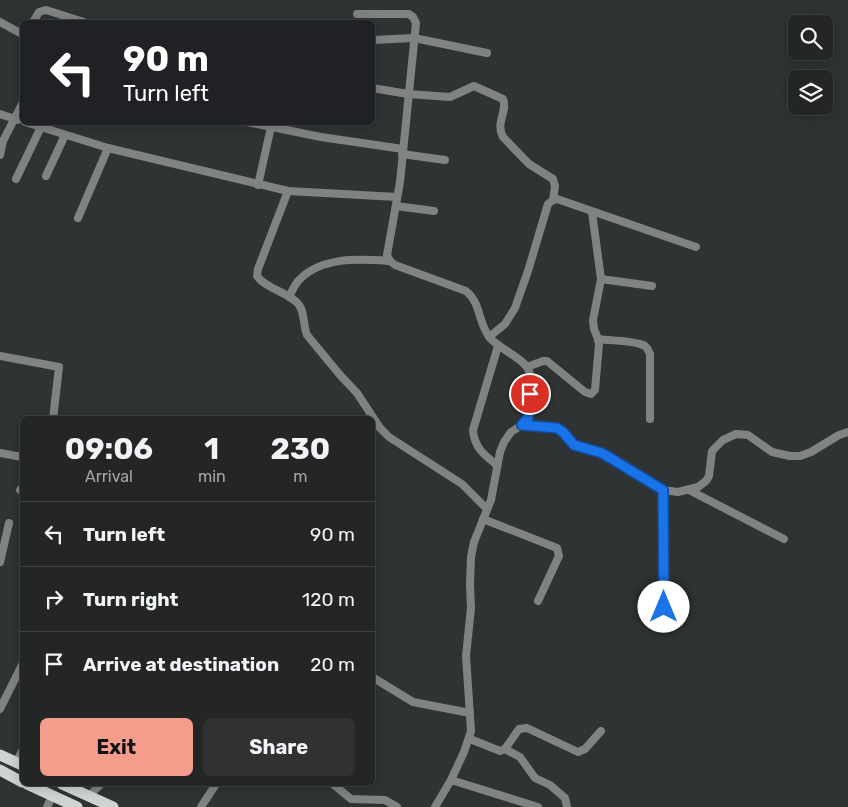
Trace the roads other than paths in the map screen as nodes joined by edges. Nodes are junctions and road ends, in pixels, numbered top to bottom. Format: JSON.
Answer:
{"nodes":[{"id":1,"x":357,"y":14,"type":"dead end"},
{"id":2,"x":34,"y":20,"type":"edge"},
{"id":3,"x":78,"y":20,"type":"edge"},
{"id":4,"x":0,"y":22,"type":"edge"},
{"id":5,"x":20,"y":33,"type":"edge"},
{"id":6,"x":414,"y":38,"type":"junction"},
{"id":7,"x":375,"y":40,"type":"edge"},
{"id":8,"x":487,"y":53,"type":"dead end"},
{"id":9,"x":375,"y":88,"type":"edge"},
{"id":10,"x":408,"y":94,"type":"junction"},
{"id":11,"x":20,"y":108,"type":"edge"},
{"id":12,"x":0,"y":114,"type":"edge"},
{"id":13,"x":14,"y":119,"type":"junction"},
{"id":14,"x":20,"y":121,"type":"edge"},
{"id":15,"x":32,"y":125,"type":"edge"},
{"id":16,"x":261,"y":125,"type":"edge"},
{"id":17,"x":271,"y":127,"type":"junction"},
{"id":18,"x":41,"y":128,"type":"junction"},
{"id":19,"x":65,"y":135,"type":"junction"},
{"id":20,"x":108,"y":148,"type":"junction"},
{"id":21,"x":403,"y":152,"type":"junction"},
{"id":22,"x":0,"y":155,"type":"edge"},
{"id":23,"x":445,"y":160,"type":"dead end"},
{"id":24,"x":46,"y":176,"type":"dead end"},
{"id":25,"x":16,"y":178,"type":"dead end"},
{"id":26,"x":258,"y":185,"type":"junction"},
{"id":27,"x":288,"y":191,"type":"junction"},
{"id":28,"x":397,"y":197,"type":"junction"},
{"id":29,"x":553,"y":200,"type":"junction"},
{"id":30,"x":396,"y":206,"type":"junction"},
{"id":31,"x":434,"y":210,"type":"dead end"},
{"id":32,"x":592,"y":212,"type":"junction"},
{"id":33,"x":78,"y":218,"type":"dead end"},
{"id":34,"x":696,"y":247,"type":"dead end"},
{"id":35,"x":390,"y":261,"type":"junction"},
{"id":36,"x":601,"y":279,"type":"junction"},
{"id":37,"x":652,"y":286,"type":"dead end"},
{"id":38,"x":289,"y":297,"type":"junction"},
{"id":39,"x":489,"y":337,"type":"junction"},
{"id":40,"x":598,"y":339,"type":"junction"},
{"id":41,"x":498,"y":346,"type":"junction"},
{"id":42,"x":0,"y":356,"type":"edge"},
{"id":43,"x":527,"y":367,"type":"junction"},
{"id":44,"x":53,"y":416,"type":"edge"},
{"id":45,"x":372,"y":416,"type":"edge"},
{"id":46,"x":650,"y":419,"type":"dead end"},
{"id":47,"x":375,"y":420,"type":"edge"},
{"id":48,"x":522,"y":425,"type":"junction"},
{"id":49,"x":848,"y":432,"type":"edge"},
{"id":50,"x":0,"y":453,"type":"edge"},
{"id":51,"x":20,"y":457,"type":"edge"},
{"id":52,"x":497,"y":464,"type":"junction"},
{"id":53,"x":663,"y":490,"type":"junction"},
{"id":54,"x":689,"y":490,"type":"junction"},
{"id":55,"x":487,"y":509,"type":"junction"},
{"id":56,"x":483,"y":519,"type":"junction"},
{"id":57,"x":10,"y":523,"type":"dead end"},
{"id":58,"x":784,"y":539,"type":"dead end"},
{"id":59,"x":0,"y":562,"type":"edge"},
{"id":60,"x":538,"y":601,"type":"dead end"},
{"id":61,"x":664,"y":607,"type":"dead end"},
{"id":62,"x":20,"y":669,"type":"edge"},
{"id":63,"x":375,"y":679,"type":"edge"},
{"id":64,"x":0,"y":709,"type":"edge"},
{"id":65,"x":470,"y":713,"type":"junction"},
{"id":66,"x":601,"y":731,"type":"dead end"},
{"id":67,"x":470,"y":739,"type":"junction"},
{"id":68,"x":505,"y":749,"type":"junction"},
{"id":69,"x":0,"y":754,"type":"edge"},
{"id":70,"x":18,"y":763,"type":"edge"},
{"id":71,"x":0,"y":770,"type":"edge"},
{"id":72,"x":451,"y":780,"type":"junction"},
{"id":73,"x":20,"y":781,"type":"edge"},
{"id":74,"x":31,"y":786,"type":"edge"},
{"id":75,"x":66,"y":786,"type":"edge"},
{"id":76,"x":99,"y":786,"type":"edge"},
{"id":77,"x":215,"y":786,"type":"edge"},
{"id":78,"x":335,"y":786,"type":"edge"},
{"id":79,"x":52,"y":796,"type":"junction"},
{"id":80,"x":89,"y":796,"type":"junction"},
{"id":81,"x":47,"y":807,"type":"edge"},
{"id":82,"x":76,"y":807,"type":"edge"},
{"id":83,"x":113,"y":807,"type":"edge"},
{"id":84,"x":201,"y":807,"type":"edge"},
{"id":85,"x":397,"y":807,"type":"edge"},
{"id":86,"x":435,"y":807,"type":"edge"},
{"id":87,"x":538,"y":807,"type":"edge"},
{"id":88,"x":568,"y":807,"type":"edge"}],
"edges":[{"from":1,"to":6,"type":"street"},
{"from":2,"to":3,"type":"street"},
{"from":4,"to":5,"type":"street"},
{"from":6,"to":7,"type":"street"},
{"from":6,"to":8,"type":"street"},
{"from":6,"to":10,"type":"street"},
{"from":9,"to":10,"type":"street"},
{"from":10,"to":21,"type":"street"},
{"from":10,"to":29,"type":"street"},
{"from":11,"to":13,"type":"street"},
{"from":12,"to":13,"type":"street"},
{"from":13,"to":14,"type":"street"},
{"from":13,"to":22,"type":"street"},
{"from":15,"to":18,"type":"street"},
{"from":16,"to":17,"type":"street"},
{"from":17,"to":21,"type":"street"},
{"from":17,"to":26,"type":"street"},
{"from":18,"to":19,"type":"street"},
{"from":18,"to":25,"type":"street"},
{"from":19,"to":20,"type":"street"},
{"from":19,"to":24,"type":"street"},
{"from":20,"to":26,"type":"street"},
{"from":20,"to":33,"type":"street"},
{"from":21,"to":23,"type":"street"},
{"from":21,"to":28,"type":"street"},
{"from":26,"to":27,"type":"street"},
{"from":27,"to":28,"type":"street"},
{"from":27,"to":38,"type":"street"},
{"from":28,"to":30,"type":"street"},
{"from":29,"to":32,"type":"street"},
{"from":29,"to":39,"type":"street"},
{"from":30,"to":31,"type":"street"},
{"from":30,"to":35,"type":"street"},
{"from":32,"to":34,"type":"street"},
{"from":32,"to":36,"type":"street"},
{"from":35,"to":38,"type":"street"},
{"from":35,"to":39,"type":"street"},
{"from":36,"to":37,"type":"street"},
{"from":36,"to":40,"type":"street"},
{"from":38,"to":45,"type":"street"},
{"from":39,"to":41,"type":"street"},
{"from":40,"to":43,"type":"street"},
{"from":40,"to":46,"type":"street"},
{"from":41,"to":43,"type":"street"},
{"from":41,"to":52,"type":"street"},
{"from":42,"to":44,"type":"street"},
{"from":43,"to":48,"type":"street"},
{"from":47,"to":55,"type":"street"},
{"from":48,"to":52,"type":"street"},
{"from":48,"to":53,"type":"street"},
{"from":49,"to":54,"type":"street"},
{"from":50,"to":51,"type":"street"},
{"from":52,"to":55,"type":"street"},
{"from":53,"to":54,"type":"street"},
{"from":53,"to":61,"type":"street"},
{"from":54,"to":58,"type":"street"},
{"from":55,"to":56,"type":"street"},
{"from":56,"to":60,"type":"street"},
{"from":56,"to":65,"type":"street"},
{"from":57,"to":59,"type":"street"},
{"from":62,"to":64,"type":"street"},
{"from":63,"to":65,"type":"street"},
{"from":65,"to":67,"type":"street"},
{"from":66,"to":68,"type":"street"},
{"from":67,"to":68,"type":"street"},
{"from":67,"to":72,"type":"street"},
{"from":68,"to":88,"type":"street"},
{"from":69,"to":70,"type":"main road"},
{"from":71,"to":73,"type":"main road"},
{"from":72,"to":86,"type":"street"},
{"from":72,"to":87,"type":"street"},
{"from":74,"to":79,"type":"main road"},
{"from":75,"to":80,"type":"main road"},
{"from":76,"to":80,"type":"street"},
{"from":77,"to":84,"type":"street"},
{"from":78,"to":85,"type":"street"},
{"from":79,"to":81,"type":"street"},
{"from":79,"to":82,"type":"main road"},
{"from":80,"to":83,"type":"main road"}]}
